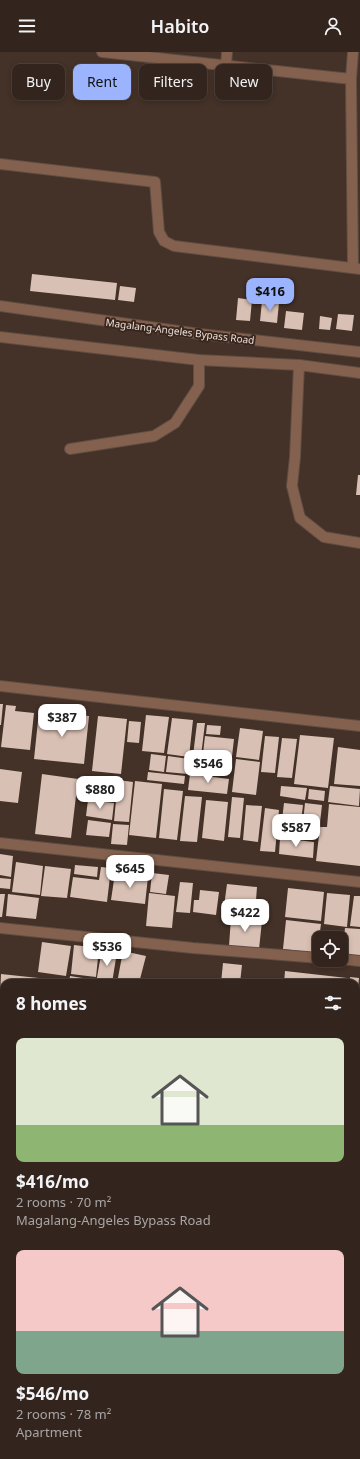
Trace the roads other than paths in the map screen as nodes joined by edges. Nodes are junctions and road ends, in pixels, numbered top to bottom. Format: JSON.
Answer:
{"nodes":[{"id":1,"x":102,"y":52,"type":"edge"},
{"id":2,"x":227,"y":52,"type":"edge"},
{"id":3,"x":353,"y":52,"type":"edge"},
{"id":4,"x":216,"y":64,"type":"edge"},
{"id":5,"x":226,"y":64,"type":"edge"},
{"id":6,"x":272,"y":70,"type":"edge"},
{"id":7,"x":351,"y":79,"type":"junction"},
{"id":8,"x":0,"y":164,"type":"edge"},
{"id":9,"x":356,"y":268,"type":"edge"},
{"id":10,"x":0,"y":306,"type":"edge"},
{"id":11,"x":0,"y":337,"type":"edge"},
{"id":12,"x":360,"y":352,"type":"edge"},
{"id":13,"x":199,"y":360,"type":"junction"},
{"id":14,"x":299,"y":365,"type":"junction"},
{"id":15,"x":360,"y":373,"type":"edge"},
{"id":16,"x":70,"y":448,"type":"dead end"},
{"id":17,"x":360,"y":543,"type":"edge"},
{"id":18,"x":0,"y":686,"type":"edge"},
{"id":19,"x":360,"y":726,"type":"edge"},
{"id":20,"x":0,"y":843,"type":"edge"},
{"id":21,"x":360,"y":882,"type":"edge"},
{"id":22,"x":0,"y":928,"type":"edge"},
{"id":23,"x":312,"y":957,"type":"edge"},
{"id":24,"x":348,"y":960,"type":"edge"},
{"id":25,"x":360,"y":961,"type":"edge"}],
"edges":[{"from":1,"to":4,"type":"street"},
{"from":2,"to":5,"type":"street"},
{"from":3,"to":7,"type":"street"},
{"from":6,"to":7,"type":"street"},
{"from":7,"to":9,"type":"street"},
{"from":8,"to":9,"type":"street"},
{"from":10,"to":12,"type":"street","name":"Magalang-Angeles Bypass Road"},
{"from":11,"to":13,"type":"street"},
{"from":13,"to":14,"type":"street"},
{"from":13,"to":16,"type":"street"},
{"from":14,"to":15,"type":"street"},
{"from":14,"to":17,"type":"street"},
{"from":18,"to":19,"type":"street"},
{"from":20,"to":21,"type":"street"},
{"from":22,"to":23,"type":"street"},
{"from":24,"to":25,"type":"street"}]}
